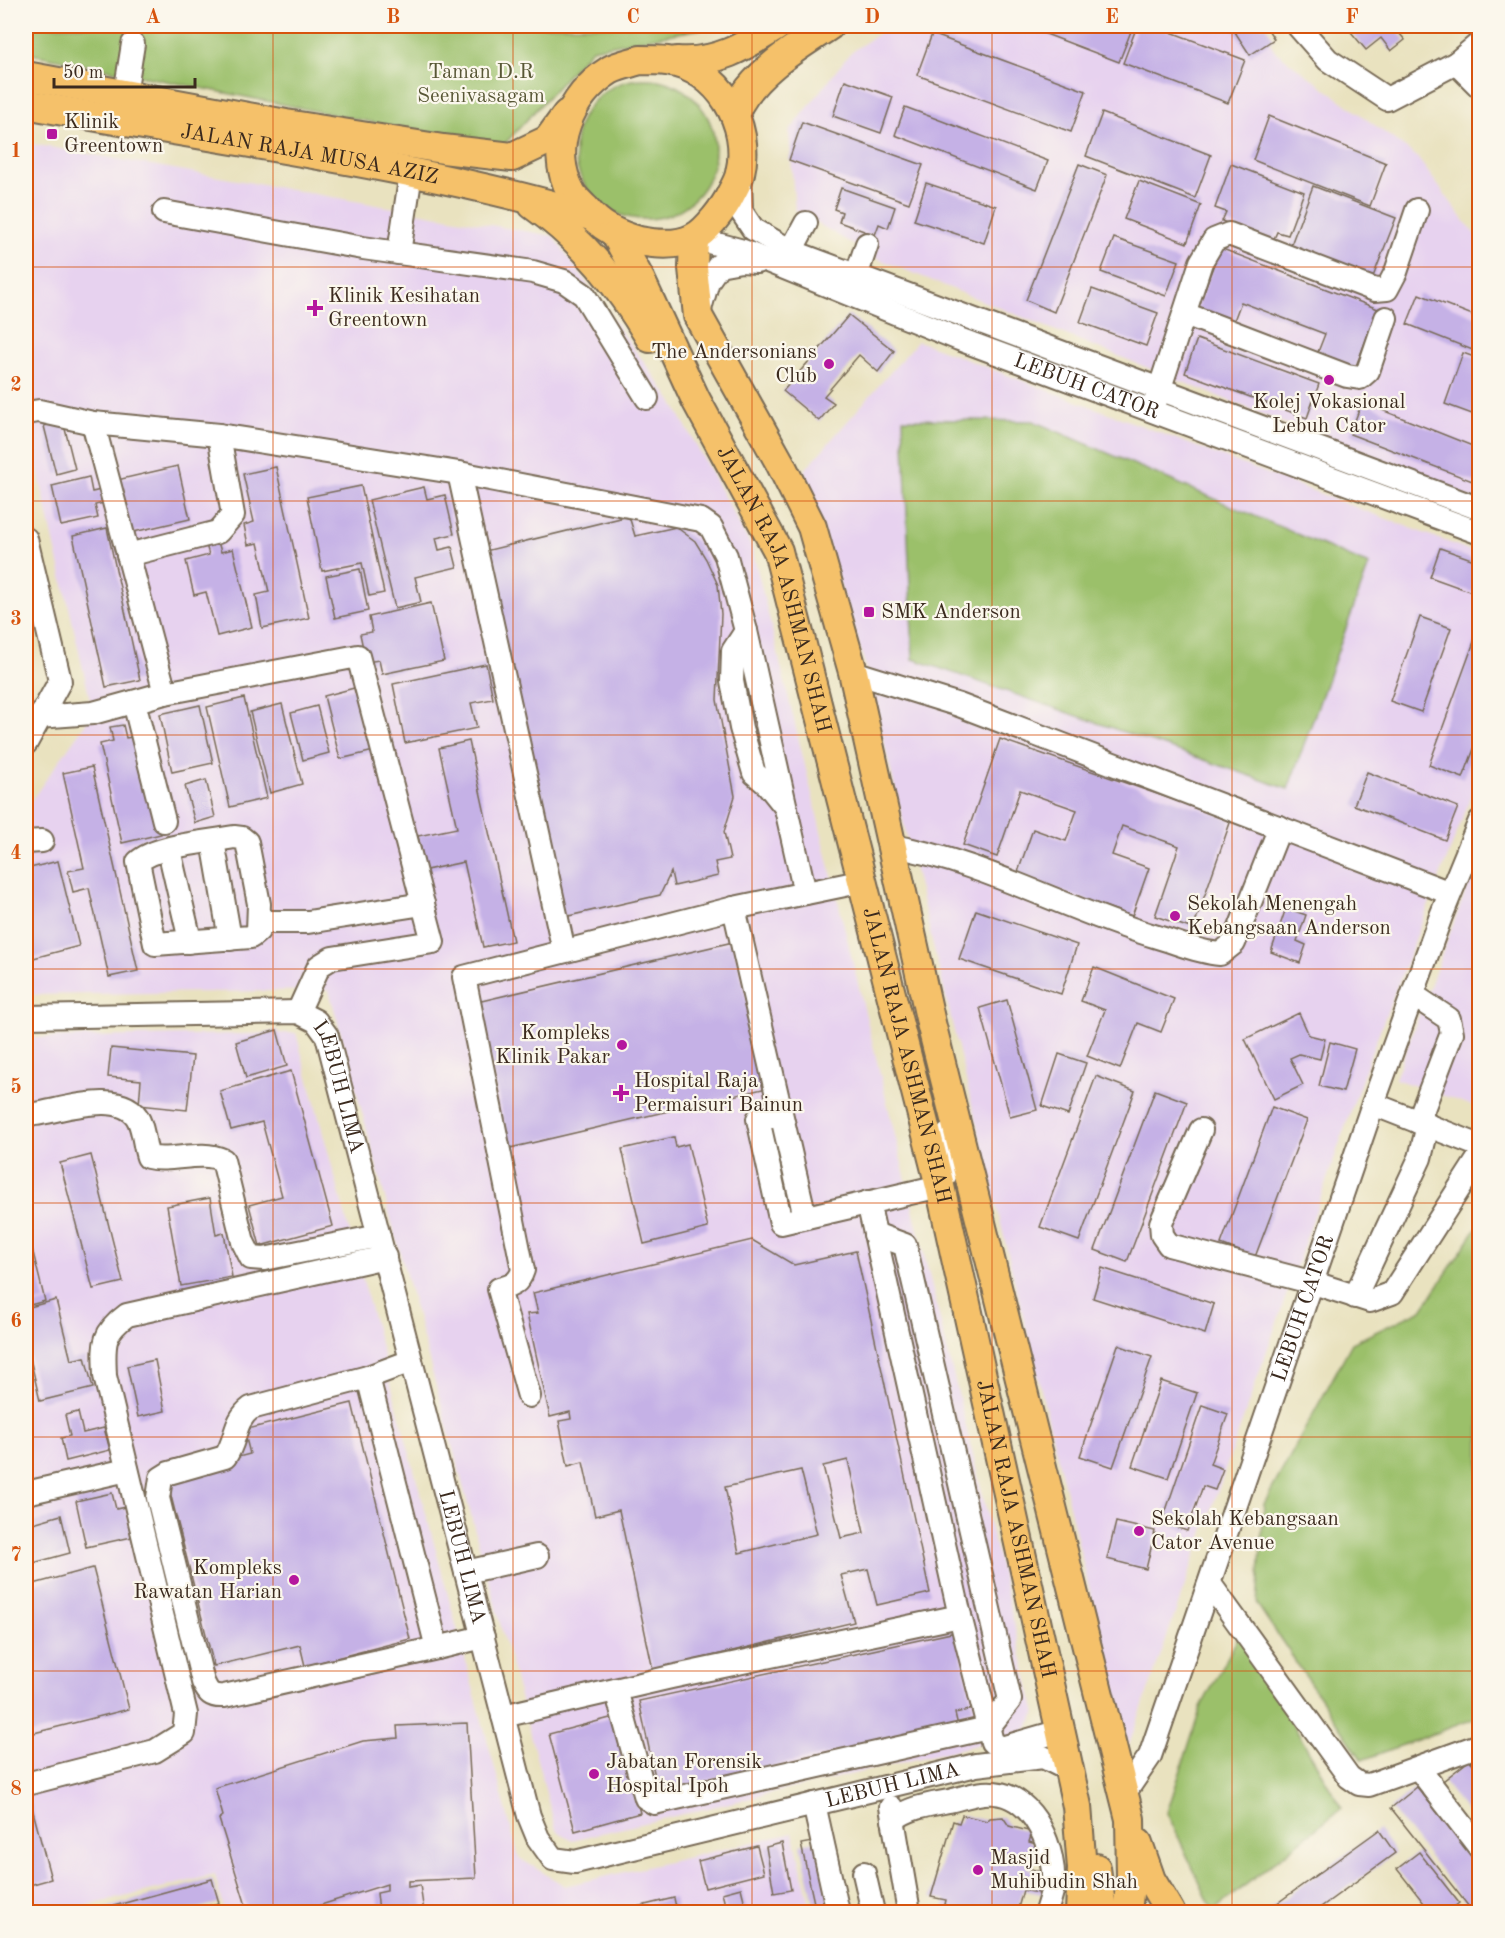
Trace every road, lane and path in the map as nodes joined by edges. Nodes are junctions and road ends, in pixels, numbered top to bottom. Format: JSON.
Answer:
{"nodes":[{"id":1,"x":777,"y":26,"type":"edge"},
{"id":2,"x":829,"y":26,"type":"edge"},
{"id":3,"x":1298,"y":26,"type":"edge"},
{"id":4,"x":1479,"y":43,"type":"edge"},
{"id":5,"x":133,"y":44,"type":"dead end"},
{"id":6,"x":669,"y":61,"type":"junction"},
{"id":7,"x":1456,"y":63,"type":"junction"},
{"id":8,"x":26,"y":76,"type":"edge"},
{"id":9,"x":1479,"y":87,"type":"edge"},
{"id":10,"x":125,"y":94,"type":"junction"},
{"id":11,"x":26,"y":104,"type":"edge"},
{"id":12,"x":572,"y":108,"type":"junction"},
{"id":13,"x":735,"y":112,"type":"junction"},
{"id":14,"x":411,"y":173,"type":"junction"},
{"id":15,"x":740,"y":174,"type":"junction"},
{"id":16,"x":518,"y":195,"type":"junction"},
{"id":17,"x":1417,"y":210,"type":"dead end"},
{"id":18,"x":164,"y":212,"type":"dead end"},
{"id":19,"x":591,"y":216,"type":"junction"},
{"id":20,"x":806,"y":223,"type":"dead end"},
{"id":21,"x":616,"y":235,"type":"junction"},
{"id":22,"x":694,"y":238,"type":"junction"},
{"id":23,"x":867,"y":244,"type":"dead end"},
{"id":24,"x":399,"y":253,"type":"junction"},
{"id":25,"x":785,"y":258,"type":"junction"},
{"id":26,"x":853,"y":286,"type":"junction"},
{"id":27,"x":1185,"y":314,"type":"junction"},
{"id":28,"x":698,"y":316,"type":"junction"},
{"id":29,"x":1386,"y":318,"type":"dead end"},
{"id":30,"x":1160,"y":390,"type":"junction"},
{"id":31,"x":647,"y":398,"type":"dead end"},
{"id":32,"x":696,"y":400,"type":"junction"},
{"id":33,"x":26,"y":413,"type":"edge"},
{"id":34,"x":1151,"y":413,"type":"junction"},
{"id":35,"x":93,"y":423,"type":"junction"},
{"id":36,"x":219,"y":435,"type":"junction"},
{"id":37,"x":459,"y":473,"type":"junction"},
{"id":38,"x":1479,"y":509,"type":"edge"},
{"id":39,"x":1479,"y":533,"type":"edge"},
{"id":40,"x":26,"y":539,"type":"edge"},
{"id":41,"x":128,"y":555,"type":"junction"},
{"id":42,"x":853,"y":672,"type":"junction"},
{"id":43,"x":165,"y":693,"type":"junction"},
{"id":44,"x":134,"y":702,"type":"junction"},
{"id":45,"x":38,"y":717,"type":"junction"},
{"id":46,"x":26,"y":743,"type":"edge"},
{"id":47,"x":164,"y":821,"type":"dead end"},
{"id":48,"x":1479,"y":821,"type":"edge"},
{"id":49,"x":1280,"y":827,"type":"junction"},
{"id":50,"x":213,"y":841,"type":"junction"},
{"id":51,"x":893,"y":846,"type":"junction"},
{"id":52,"x":169,"y":850,"type":"junction"},
{"id":53,"x":864,"y":880,"type":"junction"},
{"id":54,"x":805,"y":893,"type":"junction"},
{"id":55,"x":1450,"y":893,"type":"junction"},
{"id":56,"x":423,"y":904,"type":"junction"},
{"id":57,"x":734,"y":908,"type":"junction"},
{"id":58,"x":260,"y":922,"type":"junction"},
{"id":59,"x":230,"y":939,"type":"junction"},
{"id":60,"x":188,"y":942,"type":"junction"},
{"id":61,"x":564,"y":951,"type":"junction"},
{"id":62,"x":1413,"y":994,"type":"junction"},
{"id":63,"x":298,"y":1012,"type":"junction"},
{"id":64,"x":26,"y":1017,"type":"edge"},
{"id":65,"x":931,"y":1023,"type":"junction"},
{"id":66,"x":1373,"y":1104,"type":"junction"},
{"id":67,"x":26,"y":1113,"type":"edge"},
{"id":68,"x":781,"y":1114,"type":"junction"},
{"id":69,"x":1423,"y":1123,"type":"junction"},
{"id":70,"x":1201,"y":1130,"type":"dead end"},
{"id":71,"x":1479,"y":1146,"type":"edge"},
{"id":72,"x":1479,"y":1156,"type":"edge"},
{"id":73,"x":940,"y":1186,"type":"junction"},
{"id":74,"x":868,"y":1202,"type":"junction"},
{"id":75,"x":805,"y":1217,"type":"junction"},
{"id":76,"x":875,"y":1234,"type":"junction"},
{"id":77,"x":382,"y":1247,"type":"junction"},
{"id":78,"x":1314,"y":1283,"type":"junction"},
{"id":79,"x":1355,"y":1298,"type":"junction"},
{"id":80,"x":411,"y":1361,"type":"junction"},
{"id":81,"x":368,"y":1377,"type":"junction"},
{"id":82,"x":529,"y":1396,"type":"dead end"},
{"id":83,"x":128,"y":1470,"type":"junction"},
{"id":84,"x":26,"y":1493,"type":"edge"},
{"id":85,"x":537,"y":1556,"type":"dead end"},
{"id":86,"x":466,"y":1572,"type":"junction"},
{"id":87,"x":1210,"y":1584,"type":"junction"},
{"id":88,"x":960,"y":1616,"type":"junction"},
{"id":89,"x":483,"y":1637,"type":"junction"},
{"id":90,"x":437,"y":1648,"type":"junction"},
{"id":91,"x":616,"y":1690,"type":"junction"},
{"id":92,"x":503,"y":1716,"type":"junction"},
{"id":93,"x":1060,"y":1731,"type":"junction"},
{"id":94,"x":990,"y":1735,"type":"junction"},
{"id":95,"x":1479,"y":1745,"type":"edge"},
{"id":96,"x":976,"y":1765,"type":"junction"},
{"id":97,"x":1419,"y":1769,"type":"junction"},
{"id":98,"x":1069,"y":1770,"type":"junction"},
{"id":99,"x":26,"y":1784,"type":"edge"},
{"id":100,"x":887,"y":1785,"type":"junction"},
{"id":101,"x":814,"y":1804,"type":"junction"},
{"id":102,"x":1077,"y":1806,"type":"junction"},
{"id":103,"x":1127,"y":1806,"type":"junction"},
{"id":104,"x":893,"y":1820,"type":"junction"},
{"id":105,"x":1479,"y":1848,"type":"edge"},
{"id":106,"x":864,"y":1873,"type":"dead end"},
{"id":107,"x":838,"y":1912,"type":"edge"},
{"id":108,"x":873,"y":1912,"type":"edge"},
{"id":109,"x":909,"y":1912,"type":"edge"},
{"id":110,"x":1046,"y":1912,"type":"edge"},
{"id":111,"x":1080,"y":1912,"type":"edge"},
{"id":112,"x":1102,"y":1912,"type":"edge"},
{"id":113,"x":1126,"y":1912,"type":"edge"},
{"id":114,"x":1170,"y":1912,"type":"edge"}],
"edges":[{"from":1,"to":6,"type":"main road"},
{"from":2,"to":13,"type":"main road"},
{"from":3,"to":7,"type":"street"},
{"from":4,"to":7,"type":"street"},
{"from":5,"to":10,"type":"street"},
{"from":6,"to":12,"type":"main road"},
{"from":6,"to":13,"type":"main road"},
{"from":7,"to":9,"type":"street"},
{"from":8,"to":10,"type":"main road","name":"JALAN RAJA MUSA AZIZ"},
{"from":10,"to":12,"type":"main road","name":"JALAN RAJA MUSA AZIZ"},
{"from":11,"to":14,"type":"main road","name":"JALAN RAJA MUSA AZIZ"},
{"from":12,"to":19,"type":"main road"},
{"from":13,"to":15,"type":"main road"},
{"from":14,"to":16,"type":"main road","name":"JALAN RAJA MUSA AZIZ"},
{"from":14,"to":24,"type":"street"},
{"from":15,"to":22,"type":"main road"},
{"from":15,"to":25,"type":"street","name":"LEBUH CATOR"},
{"from":16,"to":19,"type":"main road","name":"JALAN RAJA MUSA AZIZ"},
{"from":16,"to":32,"type":"main road"},
{"from":17,"to":27,"type":"street"},
{"from":18,"to":24,"type":"street"},
{"from":19,"to":21,"type":"main road"},
{"from":20,"to":25,"type":"street"},
{"from":21,"to":22,"type":"main road"},
{"from":21,"to":32,"type":"main road","name":"JALAN RAJA ASHMAN SHAH"},
{"from":22,"to":25,"type":"street","name":"LEBUH CATOR"},
{"from":22,"to":28,"type":"main road","name":"JALAN RAJA ASHMAN SHAH"},
{"from":23,"to":26,"type":"street"},
{"from":24,"to":31,"type":"street"},
{"from":25,"to":26,"type":"street","name":"LEBUH CATOR"},
{"from":25,"to":28,"type":"street"},
{"from":26,"to":30,"type":"street","name":"LEBUH CATOR"},
{"from":26,"to":34,"type":"street","name":"LEBUH CATOR"},
{"from":27,"to":29,"type":"street"},
{"from":27,"to":30,"type":"street"},
{"from":28,"to":42,"type":"main road","name":"JALAN RAJA ASHMAN SHAH"},
{"from":30,"to":34,"type":"street"},
{"from":30,"to":38,"type":"street","name":"LEBUH CATOR"},
{"from":32,"to":53,"type":"main road","name":"JALAN RAJA ASHMAN SHAH"},
{"from":33,"to":35,"type":"street"},
{"from":34,"to":39,"type":"street","name":"LEBUH CATOR"},
{"from":35,"to":36,"type":"street"},
{"from":35,"to":41,"type":"street"},
{"from":36,"to":37,"type":"street"},
{"from":36,"to":41,"type":"street"},
{"from":37,"to":54,"type":"street"},
{"from":37,"to":61,"type":"street"},
{"from":40,"to":45,"type":"street"},
{"from":41,"to":43,"type":"street"},
{"from":42,"to":49,"type":"street"},
{"from":42,"to":51,"type":"main road","name":"JALAN RAJA ASHMAN SHAH"},
{"from":43,"to":44,"type":"street"},
{"from":43,"to":56,"type":"street"},
{"from":44,"to":45,"type":"street"},
{"from":44,"to":47,"type":"street"},
{"from":45,"to":46,"type":"street"},
{"from":48,"to":55,"type":"street","name":"LEBUH CATOR"},
{"from":49,"to":51,"type":"street"},
{"from":49,"to":55,"type":"street"},
{"from":50,"to":52,"type":"street"},
{"from":50,"to":58,"type":"street"},
{"from":50,"to":59,"type":"street"},
{"from":51,"to":65,"type":"main road","name":"JALAN RAJA ASHMAN SHAH"},
{"from":52,"to":60,"type":"street"},
{"from":52,"to":60,"type":"street"},
{"from":53,"to":54,"type":"street"},
{"from":53,"to":73,"type":"main road","name":"JALAN RAJA ASHMAN SHAH"},
{"from":54,"to":57,"type":"street"},
{"from":55,"to":62,"type":"street","name":"LEBUH CATOR"},
{"from":56,"to":58,"type":"street"},
{"from":56,"to":63,"type":"street"},
{"from":57,"to":61,"type":"street"},
{"from":57,"to":68,"type":"street"},
{"from":58,"to":59,"type":"street"},
{"from":59,"to":60,"type":"street"},
{"from":61,"to":82,"type":"street"},
{"from":62,"to":66,"type":"street","name":"LEBUH CATOR"},
{"from":62,"to":69,"type":"street"},
{"from":63,"to":64,"type":"street","name":"LEBUH LIMA"},
{"from":63,"to":77,"type":"street","name":"LEBUH LIMA"},
{"from":65,"to":73,"type":"street"},
{"from":65,"to":103,"type":"main road","name":"JALAN RAJA ASHMAN SHAH"},
{"from":66,"to":69,"type":"street"},
{"from":66,"to":78,"type":"street","name":"LEBUH CATOR"},
{"from":67,"to":77,"type":"street"},
{"from":68,"to":75,"type":"street"},
{"from":68,"to":75,"type":"street"},
{"from":69,"to":71,"type":"street"},
{"from":69,"to":79,"type":"street"},
{"from":70,"to":78,"type":"street"},
{"from":72,"to":79,"type":"street"},
{"from":73,"to":74,"type":"street"},
{"from":73,"to":93,"type":"main road","name":"JALAN RAJA ASHMAN SHAH"},
{"from":74,"to":75,"type":"street"},
{"from":74,"to":76,"type":"street"},
{"from":76,"to":88,"type":"street"},
{"from":76,"to":94,"type":"street"},
{"from":77,"to":80,"type":"street","name":"LEBUH LIMA"},
{"from":77,"to":83,"type":"street"},
{"from":78,"to":79,"type":"street"},
{"from":78,"to":87,"type":"street","name":"LEBUH CATOR"},
{"from":80,"to":81,"type":"street"},
{"from":80,"to":86,"type":"street","name":"LEBUH LIMA"},
{"from":81,"to":90,"type":"street"},
{"from":81,"to":90,"type":"street"},
{"from":83,"to":84,"type":"street"},
{"from":83,"to":99,"type":"street"},
{"from":85,"to":86,"type":"street"},
{"from":86,"to":89,"type":"street","name":"LEBUH LIMA"},
{"from":87,"to":97,"type":"street"},
{"from":87,"to":103,"type":"street","name":"LEBUH CATOR"},
{"from":88,"to":91,"type":"street"},
{"from":88,"to":94,"type":"street"},
{"from":89,"to":90,"type":"street"},
{"from":89,"to":92,"type":"street","name":"LEBUH LIMA"},
{"from":91,"to":92,"type":"street"},
{"from":91,"to":94,"type":"street"},
{"from":92,"to":101,"type":"street","name":"LEBUH LIMA"},
{"from":93,"to":94,"type":"street"},
{"from":93,"to":98,"type":"main road","name":"JALAN RAJA ASHMAN SHAH"},
{"from":94,"to":96,"type":"street"},
{"from":95,"to":97,"type":"street"},
{"from":96,"to":98,"type":"street","name":"LEBUH LIMA"},
{"from":96,"to":100,"type":"street","name":"LEBUH LIMA"},
{"from":97,"to":105,"type":"street"},
{"from":98,"to":102,"type":"main road","name":"JALAN RAJA ASHMAN SHAH"},
{"from":100,"to":101,"type":"street","name":"LEBUH LIMA"},
{"from":100,"to":104,"type":"street"},
{"from":101,"to":107,"type":"street"},
{"from":102,"to":111,"type":"main road","name":"JALAN RAJA ASHMAN SHAH"},
{"from":102,"to":112,"type":"main road"},
{"from":103,"to":113,"type":"main road","name":"JALAN RAJA ASHMAN SHAH"},
{"from":103,"to":114,"type":"main road"},
{"from":104,"to":109,"type":"street"},
{"from":104,"to":110,"type":"street"},
{"from":106,"to":108,"type":"street"}]}
